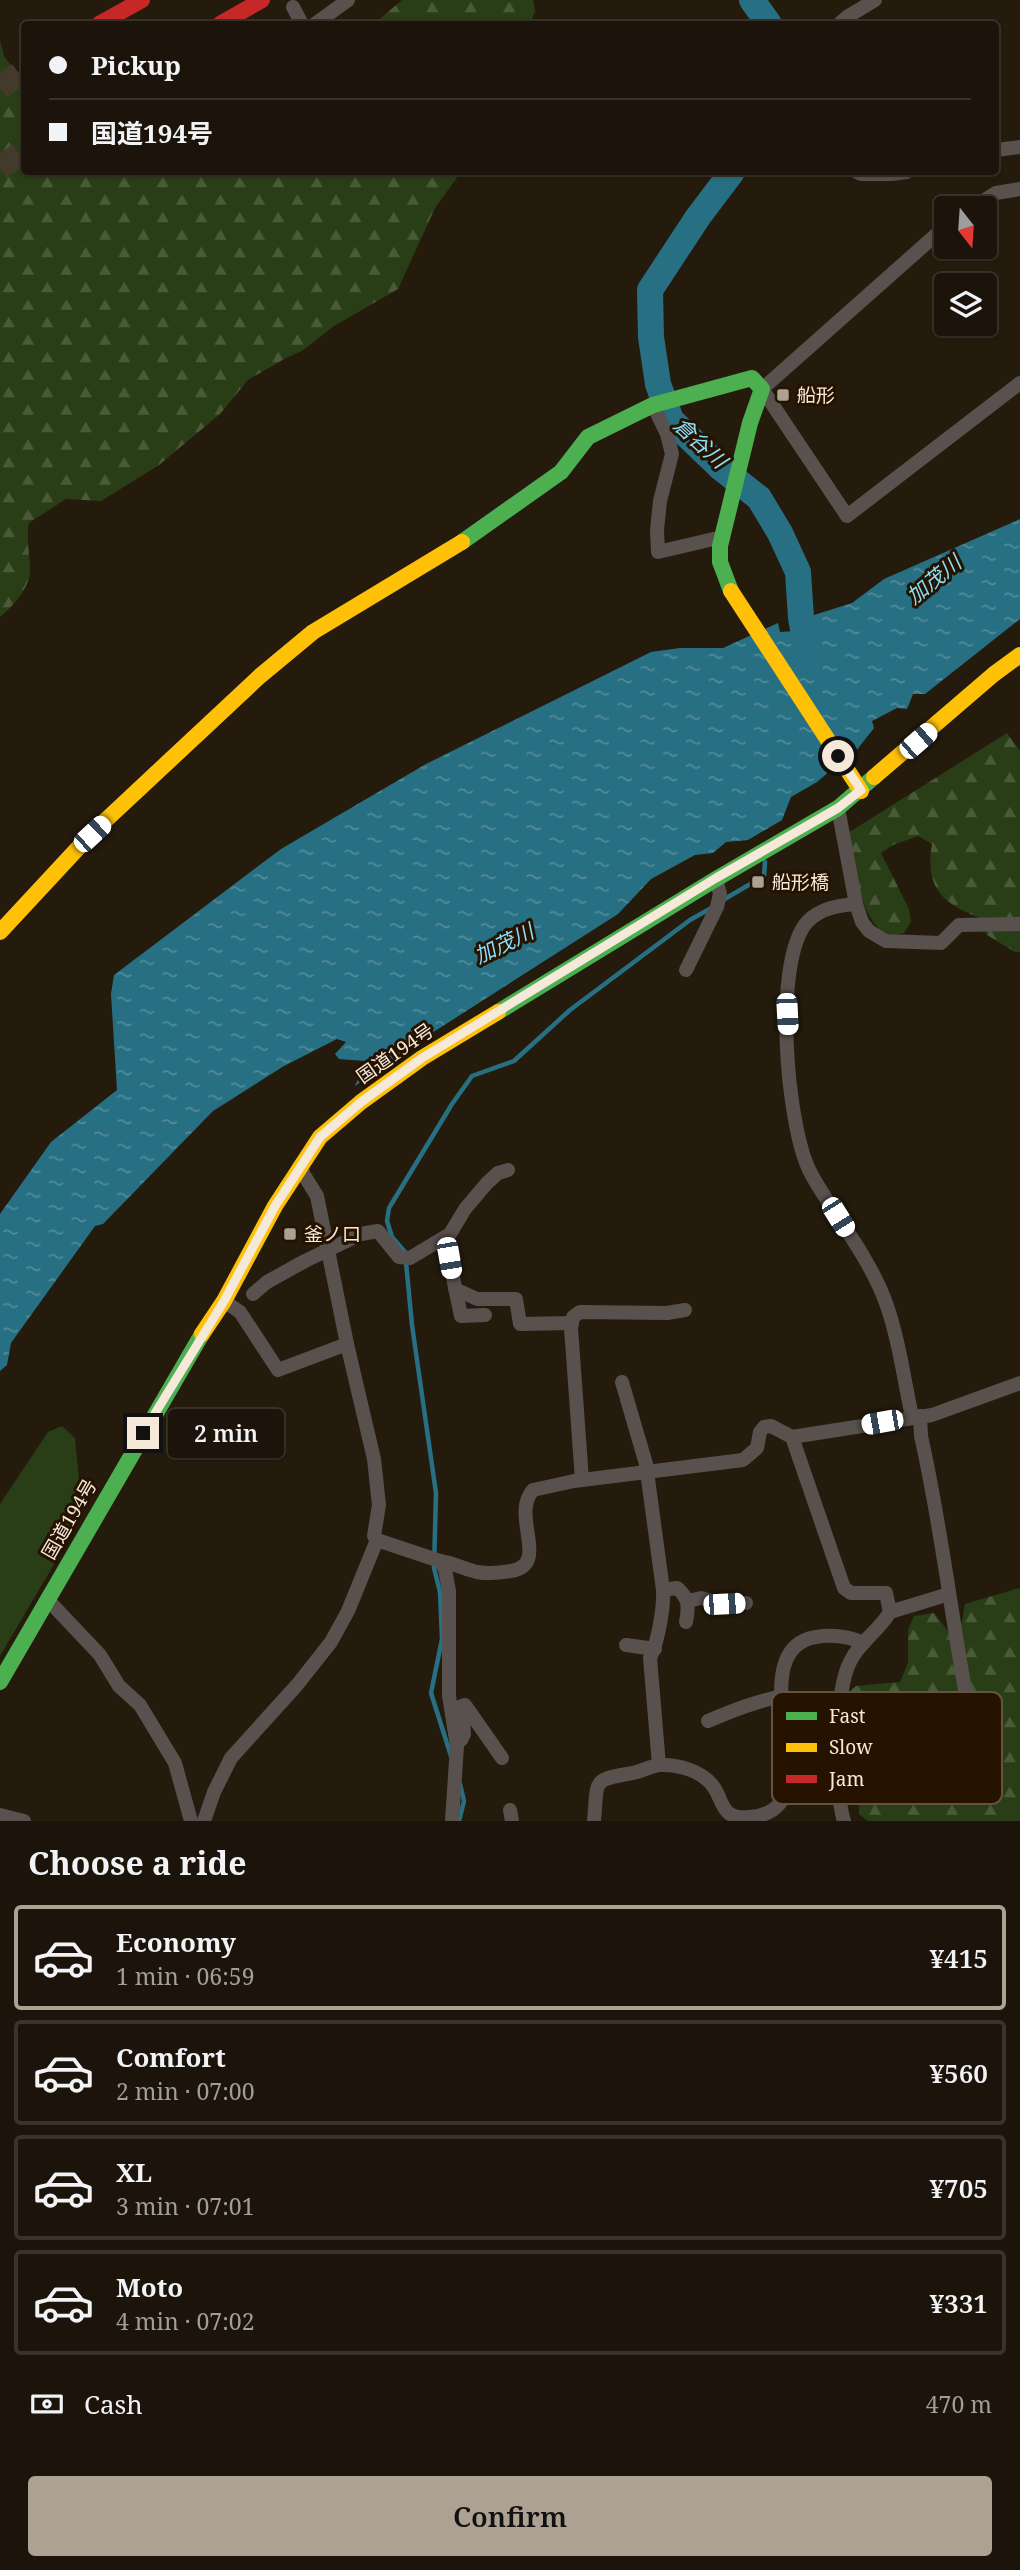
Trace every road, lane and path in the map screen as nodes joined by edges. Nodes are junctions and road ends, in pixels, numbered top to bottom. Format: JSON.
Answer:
{"nodes":[{"id":1,"x":142,"y":0,"type":"edge"},
{"id":2,"x":262,"y":0,"type":"edge"},
{"id":3,"x":348,"y":0,"type":"edge"},
{"id":4,"x":875,"y":0,"type":"edge"},
{"id":5,"x":293,"y":7,"type":"dead end"},
{"id":6,"x":104,"y":21,"type":"edge"},
{"id":7,"x":225,"y":21,"type":"edge"},
{"id":8,"x":300,"y":21,"type":"edge"},
{"id":9,"x":319,"y":21,"type":"edge"},
{"id":10,"x":842,"y":21,"type":"edge"},
{"id":11,"x":1020,"y":147,"type":"edge"},
{"id":12,"x":999,"y":150,"type":"edge"},
{"id":13,"x":1020,"y":189,"type":"edge"},
{"id":14,"x":991,"y":196,"type":"edge"},
{"id":15,"x":934,"y":237,"type":"edge"},
{"id":16,"x":1020,"y":383,"type":"edge"},
{"id":17,"x":762,"y":389,"type":"junction"},
{"id":18,"x":653,"y":405,"type":"junction"},
{"id":19,"x":722,"y":537,"type":"junction"},
{"id":20,"x":1020,"y":655,"type":"edge"},
{"id":21,"x":857,"y":784,"type":"junction"},
{"id":22,"x":838,"y":808,"type":"junction"},
{"id":23,"x":716,"y":878,"type":"junction"},
{"id":24,"x":856,"y":904,"type":"junction"},
{"id":25,"x":1020,"y":924,"type":"edge"},
{"id":26,"x":0,"y":932,"type":"edge"},
{"id":27,"x":686,"y":970,"type":"dead end"},
{"id":28,"x":299,"y":1167,"type":"junction"},
{"id":29,"x":508,"y":1170,"type":"dead end"},
{"id":30,"x":440,"y":1242,"type":"junction"},
{"id":31,"x":328,"y":1251,"type":"junction"},
{"id":32,"x":455,"y":1289,"type":"junction"},
{"id":33,"x":254,"y":1294,"type":"dead end"},
{"id":34,"x":224,"y":1301,"type":"junction"},
{"id":35,"x":685,"y":1310,"type":"dead end"},
{"id":36,"x":485,"y":1315,"type":"dead end"},
{"id":37,"x":572,"y":1323,"type":"junction"},
{"id":38,"x":347,"y":1343,"type":"junction"},
{"id":39,"x":622,"y":1382,"type":"dead end"},
{"id":40,"x":1020,"y":1383,"type":"edge"},
{"id":41,"x":916,"y":1417,"type":"junction"},
{"id":42,"x":792,"y":1437,"type":"junction"},
{"id":43,"x":647,"y":1471,"type":"junction"},
{"id":44,"x":582,"y":1480,"type":"junction"},
{"id":45,"x":377,"y":1540,"type":"junction"},
{"id":46,"x":440,"y":1561,"type":"junction"},
{"id":47,"x":663,"y":1590,"type":"junction"},
{"id":48,"x":949,"y":1594,"type":"junction"},
{"id":49,"x":47,"y":1599,"type":"junction"},
{"id":50,"x":688,"y":1601,"type":"junction"},
{"id":51,"x":746,"y":1603,"type":"dead end"},
{"id":52,"x":890,"y":1612,"type":"junction"},
{"id":53,"x":686,"y":1622,"type":"dead end"},
{"id":54,"x":864,"y":1643,"type":"junction"},
{"id":55,"x":626,"y":1645,"type":"dead end"},
{"id":56,"x":655,"y":1649,"type":"junction"},
{"id":57,"x":0,"y":1682,"type":"edge"},
{"id":58,"x":965,"y":1690,"type":"dead end"},
{"id":59,"x":782,"y":1692,"type":"edge"},
{"id":60,"x":842,"y":1692,"type":"edge"},
{"id":61,"x":772,"y":1697,"type":"edge"},
{"id":62,"x":708,"y":1721,"type":"dead end"},
{"id":63,"x":457,"y":1746,"type":"junction"},
{"id":64,"x":502,"y":1758,"type":"dead end"},
{"id":65,"x":659,"y":1765,"type":"junction"},
{"id":66,"x":779,"y":1804,"type":"edge"},
{"id":67,"x":0,"y":1815,"type":"edge"},
{"id":68,"x":731,"y":1817,"type":"edge"},
{"id":69,"x":24,"y":1821,"type":"edge"},
{"id":70,"x":191,"y":1821,"type":"edge"},
{"id":71,"x":204,"y":1821,"type":"edge"},
{"id":72,"x":452,"y":1821,"type":"edge"},
{"id":73,"x":594,"y":1821,"type":"edge"}],
"edges":[{"from":1,"to":6,"type":"main road"},
{"from":2,"to":7,"type":"main road"},
{"from":3,"to":9,"type":"street"},
{"from":4,"to":10,"type":"street"},
{"from":5,"to":8,"type":"street"},
{"from":11,"to":12,"type":"street"},
{"from":13,"to":14,"type":"street"},
{"from":15,"to":17,"type":"street"},
{"from":16,"to":17,"type":"street"},
{"from":17,"to":18,"type":"main road"},
{"from":17,"to":19,"type":"main road"},
{"from":18,"to":19,"type":"street"},
{"from":18,"to":26,"type":"main road"},
{"from":19,"to":21,"type":"main road"},
{"from":20,"to":21,"type":"main road","name":"国道194号"},
{"from":21,"to":22,"type":"main road","name":"国道194号"},
{"from":22,"to":23,"type":"main road","name":"国道194号"},
{"from":22,"to":24,"type":"street"},
{"from":23,"to":27,"type":"street"},
{"from":23,"to":28,"type":"main road","name":"国道194号"},
{"from":24,"to":25,"type":"street"},
{"from":24,"to":41,"type":"street"},
{"from":28,"to":31,"type":"street"},
{"from":28,"to":34,"type":"main road","name":"国道194号"},
{"from":29,"to":30,"type":"street"},
{"from":30,"to":31,"type":"street"},
{"from":30,"to":32,"type":"street"},
{"from":31,"to":33,"type":"street"},
{"from":31,"to":38,"type":"street"},
{"from":32,"to":36,"type":"street"},
{"from":32,"to":37,"type":"street"},
{"from":34,"to":38,"type":"street"},
{"from":34,"to":49,"type":"main road","name":"国道194号"},
{"from":35,"to":37,"type":"street"},
{"from":37,"to":44,"type":"street"},
{"from":38,"to":45,"type":"street"},
{"from":39,"to":43,"type":"street"},
{"from":40,"to":41,"type":"street"},
{"from":41,"to":42,"type":"street"},
{"from":41,"to":48,"type":"street"},
{"from":42,"to":43,"type":"street"},
{"from":42,"to":52,"type":"street"},
{"from":43,"to":44,"type":"street"},
{"from":43,"to":47,"type":"street"},
{"from":44,"to":46,"type":"street"},
{"from":45,"to":46,"type":"street"},
{"from":45,"to":71,"type":"street"},
{"from":46,"to":63,"type":"street"},
{"from":47,"to":50,"type":"street"},
{"from":47,"to":56,"type":"street"},
{"from":48,"to":52,"type":"street"},
{"from":48,"to":58,"type":"street"},
{"from":49,"to":57,"type":"main road","name":"国道194号"},
{"from":49,"to":70,"type":"street"},
{"from":50,"to":51,"type":"street"},
{"from":50,"to":53,"type":"street"},
{"from":52,"to":54,"type":"street"},
{"from":54,"to":59,"type":"street"},
{"from":54,"to":60,"type":"street"},
{"from":55,"to":56,"type":"street"},
{"from":56,"to":65,"type":"street"},
{"from":61,"to":62,"type":"street"},
{"from":63,"to":64,"type":"street"},
{"from":63,"to":72,"type":"street"},
{"from":65,"to":68,"type":"street"},
{"from":65,"to":73,"type":"street"},
{"from":66,"to":68,"type":"street"},
{"from":67,"to":69,"type":"street"}]}
